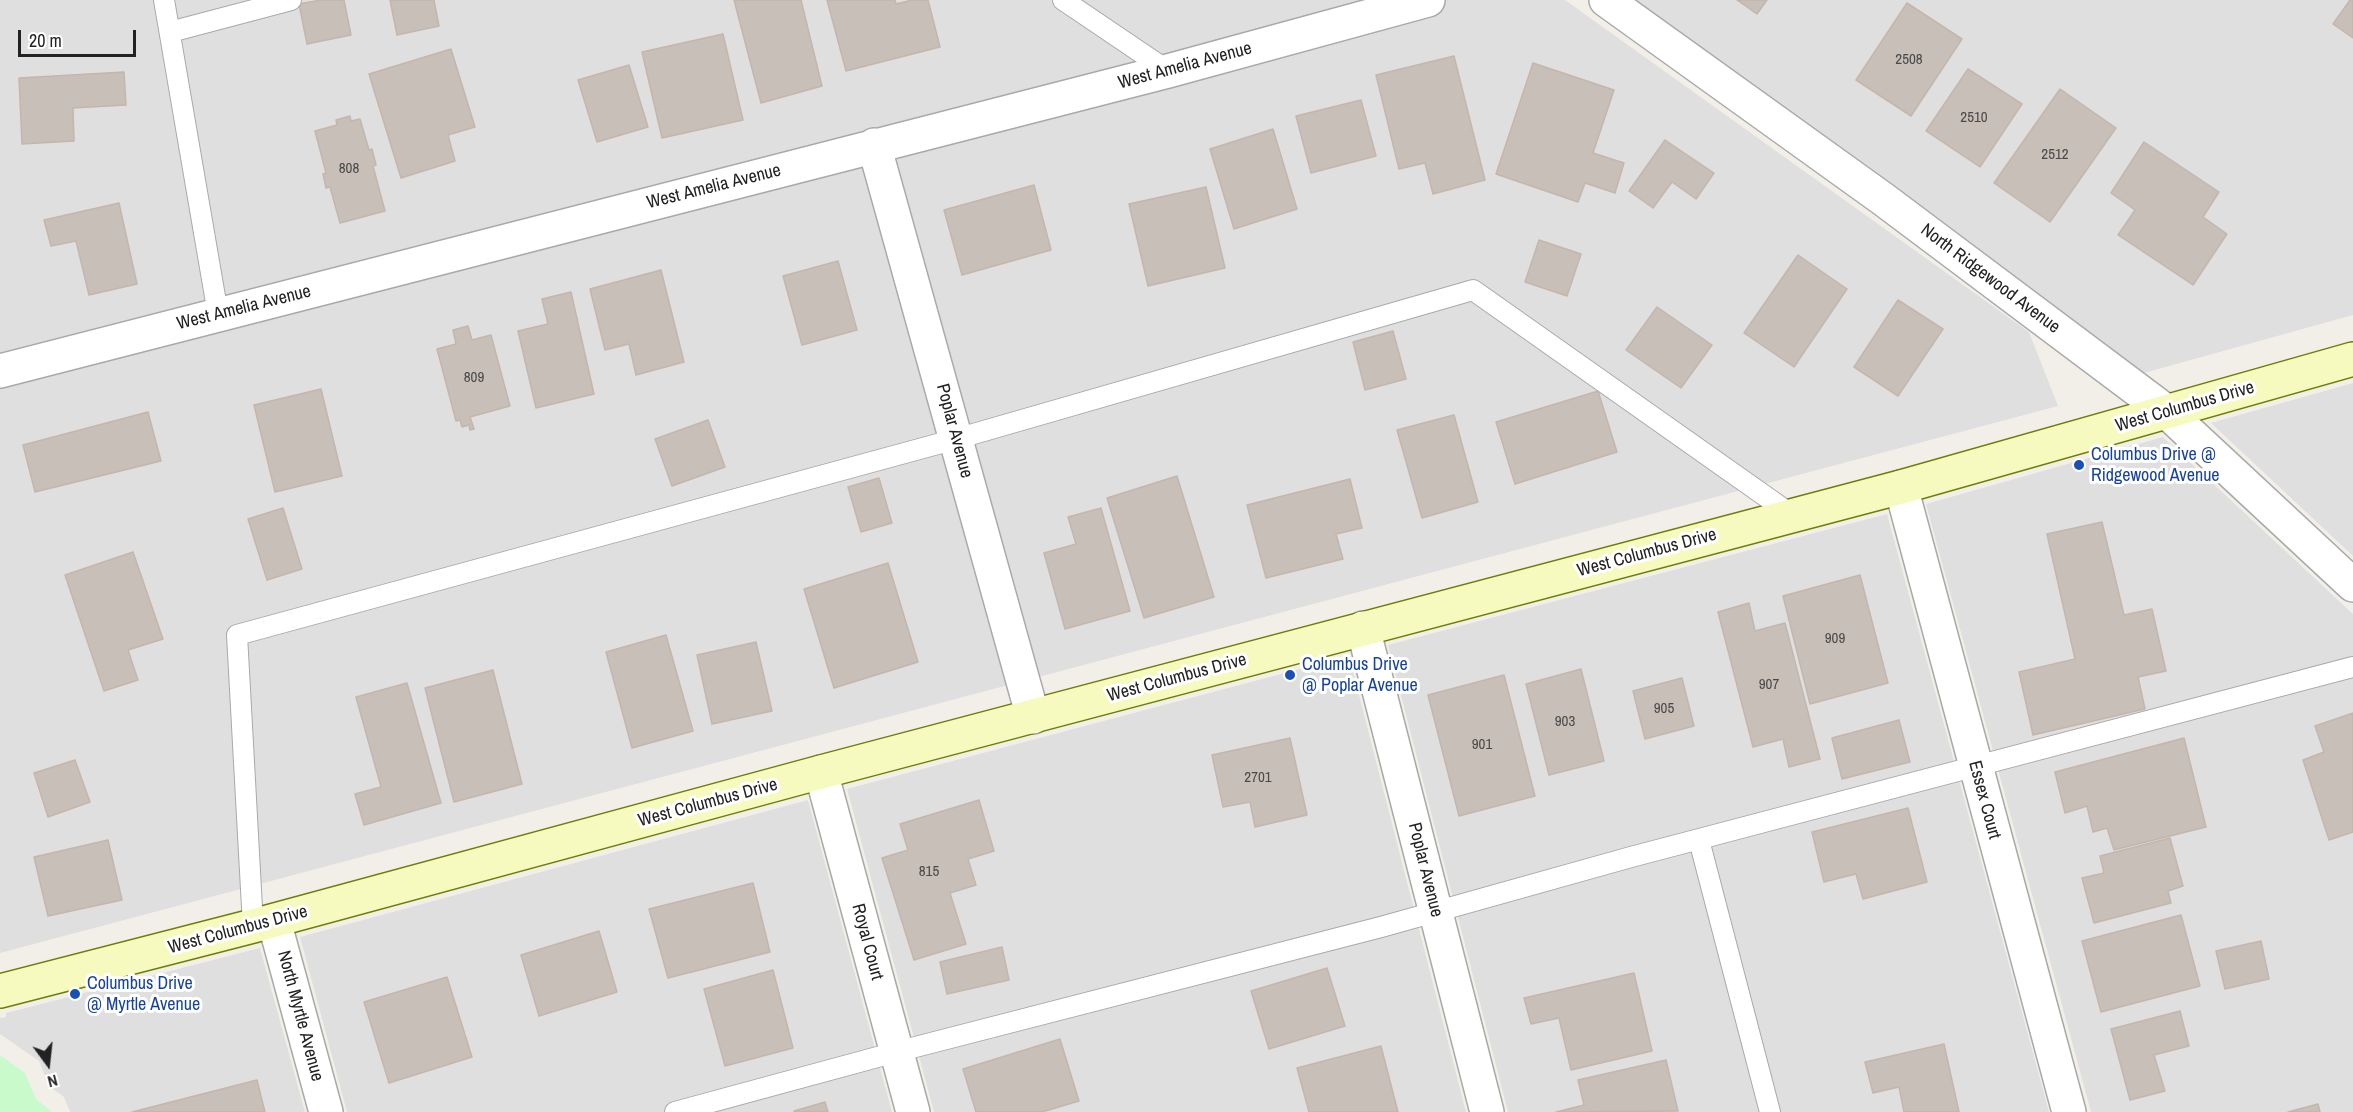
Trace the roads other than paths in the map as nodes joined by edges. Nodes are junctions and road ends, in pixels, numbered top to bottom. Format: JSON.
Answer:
{"nodes":[{"id":1,"x":164,"y":0,"type":"edge"},
{"id":2,"x":291,"y":0,"type":"edge"},
{"id":3,"x":1063,"y":0,"type":"edge"},
{"id":4,"x":1428,"y":0,"type":"edge"},
{"id":5,"x":1606,"y":0,"type":"edge"},
{"id":6,"x":170,"y":32,"type":"junction"},
{"id":7,"x":1168,"y":71,"type":"junction"},
{"id":8,"x":874,"y":145,"type":"junction"},
{"id":9,"x":218,"y":314,"type":"junction"},
{"id":10,"x":2353,"y":359,"type":"edge"},
{"id":11,"x":0,"y":371,"type":"edge"},
{"id":12,"x":2168,"y":412,"type":"junction"},
{"id":13,"x":956,"y":439,"type":"junction"},
{"id":14,"x":1901,"y":487,"type":"junction"},
{"id":15,"x":1792,"y":515,"type":"junction"},
{"id":16,"x":2353,"y":585,"type":"edge"},
{"id":17,"x":1363,"y":628,"type":"junction"},
{"id":18,"x":2353,"y":667,"type":"edge"},
{"id":19,"x":1033,"y":717,"type":"junction"},
{"id":20,"x":1976,"y":768,"type":"junction"},
{"id":21,"x":822,"y":772,"type":"junction"},
{"id":22,"x":1699,"y":840,"type":"junction"},
{"id":23,"x":1436,"y":912,"type":"junction"},
{"id":24,"x":264,"y":923,"type":"junction"},
{"id":25,"x":0,"y":991,"type":"edge"},
{"id":26,"x":896,"y":1052,"type":"junction"},
{"id":27,"x":326,"y":1112,"type":"edge"},
{"id":28,"x":675,"y":1112,"type":"edge"},
{"id":29,"x":913,"y":1112,"type":"edge"},
{"id":30,"x":1487,"y":1112,"type":"edge"},
{"id":31,"x":1770,"y":1112,"type":"edge"},
{"id":32,"x":2069,"y":1112,"type":"edge"}],
"edges":[{"from":1,"to":6,"type":"lane"},
{"from":2,"to":6,"type":"lane"},
{"from":3,"to":7,"type":"lane"},
{"from":4,"to":7,"type":"street","name":"West Amelia Avenue"},
{"from":5,"to":12,"type":"street","name":"North Ridgewood Avenue"},
{"from":6,"to":9,"type":"lane"},
{"from":7,"to":8,"type":"street","name":"West Amelia Avenue"},
{"from":8,"to":9,"type":"street","name":"West Amelia Avenue"},
{"from":8,"to":13,"type":"street","name":"Poplar Avenue"},
{"from":9,"to":11,"type":"street","name":"West Amelia Avenue"},
{"from":10,"to":12,"type":"main road","name":"West Columbus Drive"},
{"from":12,"to":14,"type":"main road","name":"West Columbus Drive"},
{"from":12,"to":16,"type":"street","name":"North Ridgewood Avenue"},
{"from":13,"to":15,"type":"lane"},
{"from":13,"to":19,"type":"street","name":"Poplar Avenue"},
{"from":13,"to":24,"type":"lane"},
{"from":14,"to":15,"type":"main road","name":"West Columbus Drive"},
{"from":14,"to":20,"type":"street","name":"Essex Court"},
{"from":15,"to":17,"type":"main road","name":"West Columbus Drive"},
{"from":17,"to":19,"type":"main road","name":"West Columbus Drive"},
{"from":17,"to":23,"type":"street","name":"Poplar Avenue"},
{"from":18,"to":20,"type":"lane"},
{"from":19,"to":21,"type":"main road","name":"West Columbus Drive"},
{"from":20,"to":22,"type":"lane"},
{"from":20,"to":32,"type":"street","name":"Essex Court"},
{"from":21,"to":24,"type":"main road","name":"West Columbus Drive"},
{"from":21,"to":26,"type":"street","name":"Royal Court"},
{"from":22,"to":23,"type":"lane"},
{"from":22,"to":31,"type":"lane"},
{"from":23,"to":26,"type":"lane"},
{"from":23,"to":30,"type":"street","name":"Poplar Avenue"},
{"from":24,"to":25,"type":"main road","name":"West Columbus Drive"},
{"from":24,"to":27,"type":"street","name":"North Myrtle Avenue"},
{"from":26,"to":28,"type":"lane"},
{"from":26,"to":29,"type":"street","name":"Royal Court"}]}
